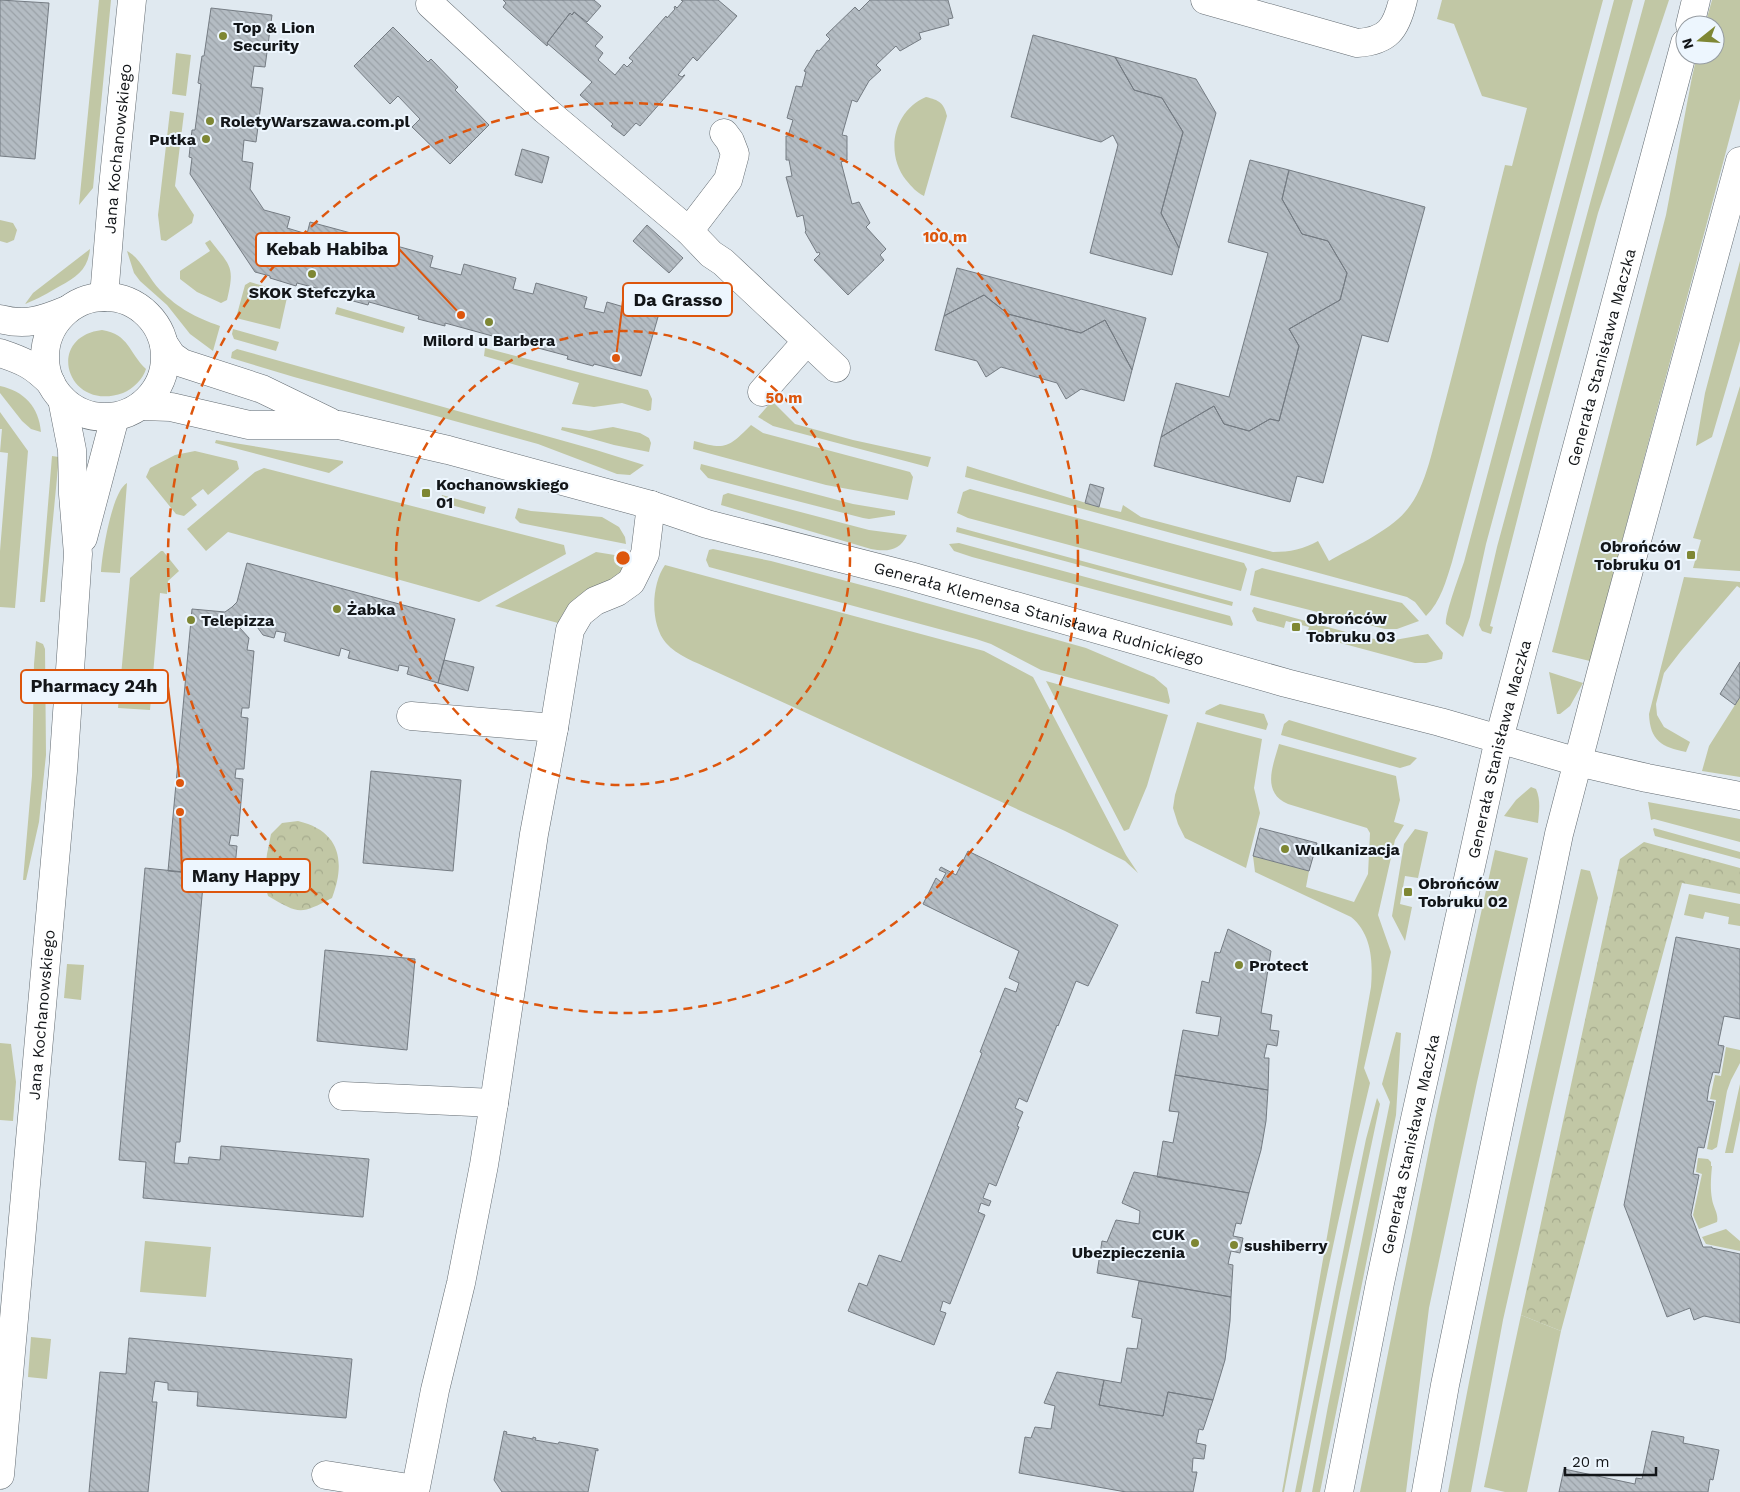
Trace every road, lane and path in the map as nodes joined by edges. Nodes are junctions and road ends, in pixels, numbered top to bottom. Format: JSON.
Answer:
{"nodes":[{"id":1,"x":132,"y":0,"type":"edge"},
{"id":2,"x":1205,"y":0,"type":"edge"},
{"id":3,"x":1404,"y":0,"type":"edge"},
{"id":4,"x":1696,"y":0,"type":"edge"},
{"id":5,"x":430,"y":4,"type":"dead end"},
{"id":6,"x":1692,"y":15,"type":"edge"},
{"id":7,"x":1679,"y":65,"type":"edge"},
{"id":8,"x":724,"y":133,"type":"dead end"},
{"id":9,"x":1740,"y":161,"type":"edge"},
{"id":10,"x":689,"y":231,"type":"junction"},
{"id":11,"x":104,"y":297,"type":"junction"},
{"id":12,"x":67,"y":310,"type":"junction"},
{"id":13,"x":0,"y":319,"type":"edge"},
{"id":14,"x":807,"y":341,"type":"junction"},
{"id":15,"x":164,"y":344,"type":"junction"},
{"id":16,"x":0,"y":353,"type":"edge"},
{"id":17,"x":836,"y":368,"type":"dead end"},
{"id":18,"x":56,"y":391,"type":"junction"},
{"id":19,"x":762,"y":392,"type":"dead end"},
{"id":20,"x":141,"y":406,"type":"junction"},
{"id":21,"x":115,"y":417,"type":"junction"},
{"id":22,"x":338,"y":426,"type":"junction"},
{"id":23,"x":651,"y":505,"type":"junction"},
{"id":24,"x":78,"y":554,"type":"junction"},
{"id":25,"x":411,"y":716,"type":"dead end"},
{"id":26,"x":554,"y":728,"type":"junction"},
{"id":27,"x":1499,"y":739,"type":"junction"},
{"id":28,"x":1578,"y":762,"type":"junction"},
{"id":29,"x":1740,"y":796,"type":"edge"},
{"id":30,"x":343,"y":1096,"type":"dead end"},
{"id":31,"x":494,"y":1103,"type":"junction"},
{"id":32,"x":0,"y":1475,"type":"edge"},
{"id":33,"x":326,"y":1475,"type":"dead end"},
{"id":34,"x":415,"y":1490,"type":"edge"},
{"id":35,"x":1339,"y":1492,"type":"edge"},
{"id":36,"x":1426,"y":1492,"type":"edge"}],
"edges":[{"from":1,"to":11,"type":"street","name":"Jana Kochanowskiego"},
{"from":2,"to":3,"type":"street"},
{"from":4,"to":6,"type":"street"},
{"from":5,"to":10,"type":"street"},
{"from":7,"to":27,"type":"street","name":"Generała Stanisława Maczka"},
{"from":8,"to":10,"type":"street"},
{"from":9,"to":28,"type":"street"},
{"from":10,"to":14,"type":"street"},
{"from":11,"to":12,"type":"street"},
{"from":11,"to":15,"type":"street"},
{"from":12,"to":13,"type":"street"},
{"from":12,"to":18,"type":"street"},
{"from":14,"to":17,"type":"street"},
{"from":14,"to":19,"type":"street"},
{"from":15,"to":20,"type":"street"},
{"from":15,"to":22,"type":"street","name":"Generała Klemensa Stanisława Rudnickiego"},
{"from":16,"to":18,"type":"street"},
{"from":18,"to":21,"type":"street"},
{"from":18,"to":24,"type":"street","name":"Jana Kochanowskiego"},
{"from":20,"to":21,"type":"street"},
{"from":20,"to":22,"type":"street","name":"Generała Klemensa Stanisława Rudnickiego"},
{"from":21,"to":24,"type":"street","name":"Jana Kochanowskiego"},
{"from":22,"to":23,"type":"street","name":"Generała Klemensa Stanisława Rudnickiego"},
{"from":23,"to":26,"type":"street"},
{"from":23,"to":27,"type":"street","name":"Generała Klemensa Stanisława Rudnickiego"},
{"from":24,"to":32,"type":"street","name":"Jana Kochanowskiego"},
{"from":25,"to":26,"type":"street"},
{"from":26,"to":31,"type":"street"},
{"from":27,"to":28,"type":"street","name":"Generała Klemensa Stanisława Rudnickiego"},
{"from":27,"to":35,"type":"street","name":"Generała Stanisława Maczka"},
{"from":28,"to":29,"type":"street","name":"Generała Klemensa Stanisława Rudnickiego"},
{"from":28,"to":36,"type":"street"},
{"from":30,"to":31,"type":"street"},
{"from":31,"to":34,"type":"street"},
{"from":33,"to":34,"type":"street"}]}
